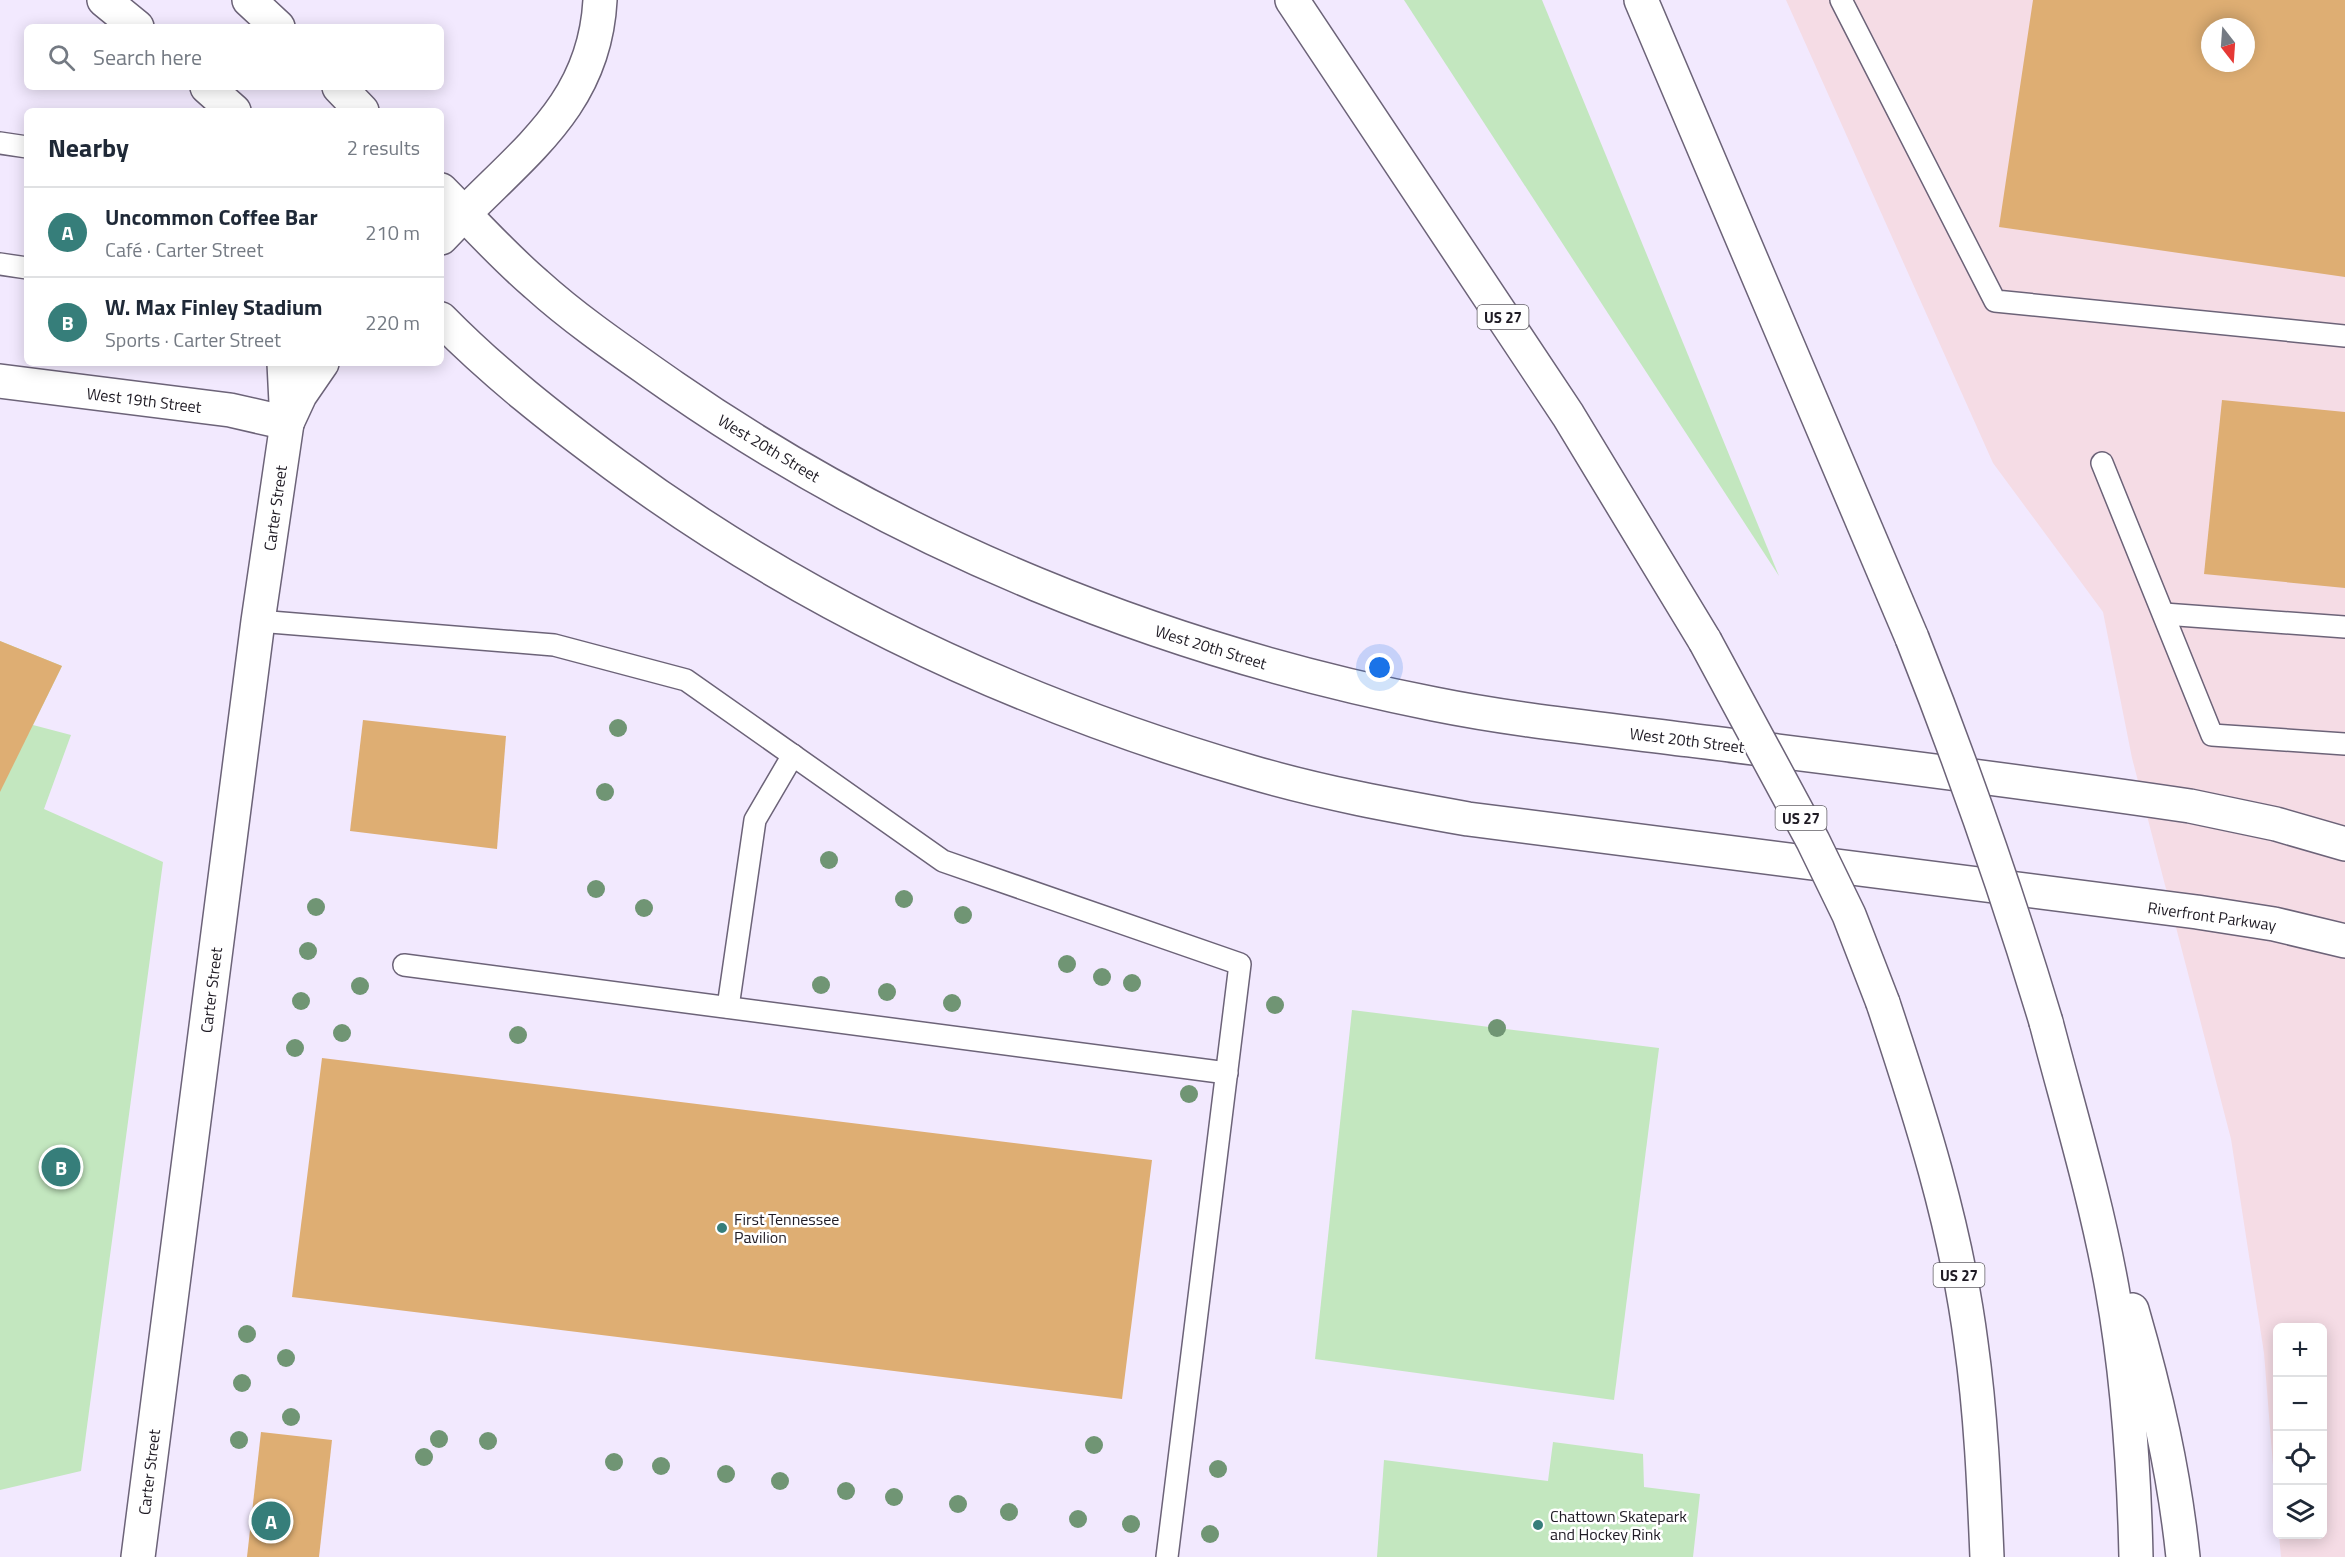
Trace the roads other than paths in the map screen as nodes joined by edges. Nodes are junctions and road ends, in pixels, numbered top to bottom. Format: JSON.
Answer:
{"nodes":[{"id":1,"x":104,"y":0,"type":"edge"},
{"id":2,"x":249,"y":0,"type":"edge"},
{"id":3,"x":600,"y":0,"type":"edge"},
{"id":4,"x":1292,"y":0,"type":"edge"},
{"id":5,"x":1641,"y":0,"type":"edge"},
{"id":6,"x":1842,"y":0,"type":"edge"},
{"id":7,"x":133,"y":24,"type":"edge"},
{"id":8,"x":275,"y":24,"type":"edge"},
{"id":9,"x":208,"y":90,"type":"edge"},
{"id":10,"x":210,"y":90,"type":"edge"},
{"id":11,"x":342,"y":90,"type":"edge"},
{"id":12,"x":217,"y":108,"type":"edge"},
{"id":13,"x":231,"y":108,"type":"edge"},
{"id":14,"x":359,"y":108,"type":"edge"},
{"id":15,"x":0,"y":143,"type":"edge"},
{"id":16,"x":24,"y":147,"type":"edge"},
{"id":17,"x":444,"y":193,"type":"edge"},
{"id":18,"x":465,"y":213,"type":"junction"},
{"id":19,"x":444,"y":235,"type":"edge"},
{"id":20,"x":0,"y":264,"type":"edge"},
{"id":21,"x":24,"y":268,"type":"edge"},
{"id":22,"x":444,"y":322,"type":"edge"},
{"id":23,"x":2345,"y":336,"type":"edge"},
{"id":24,"x":284,"y":366,"type":"edge"},
{"id":25,"x":320,"y":366,"type":"edge"},
{"id":26,"x":0,"y":381,"type":"edge"},
{"id":27,"x":287,"y":423,"type":"junction"},
{"id":28,"x":2102,"y":463,"type":"dead end"},
{"id":29,"x":2164,"y":614,"type":"junction"},
{"id":30,"x":258,"y":621,"type":"junction"},
{"id":31,"x":2345,"y":627,"type":"edge"},
{"id":32,"x":2345,"y":744,"type":"edge"},
{"id":33,"x":793,"y":755,"type":"junction"},
{"id":34,"x":2345,"y":844,"type":"edge"},
{"id":35,"x":2345,"y":941,"type":"edge"},
{"id":36,"x":404,"y":965,"type":"dead end"},
{"id":37,"x":728,"y":1007,"type":"junction"},
{"id":38,"x":1227,"y":1073,"type":"junction"},
{"id":39,"x":2088,"y":1181,"type":"junction"},
{"id":40,"x":138,"y":1557,"type":"edge"},
{"id":41,"x":1167,"y":1557,"type":"edge"},
{"id":42,"x":1987,"y":1557,"type":"edge"},
{"id":43,"x":2136,"y":1557,"type":"edge"},
{"id":44,"x":2183,"y":1557,"type":"edge"}],
"edges":[{"from":1,"to":7,"type":"main road"},
{"from":2,"to":8,"type":"main road"},
{"from":3,"to":18,"type":"main road"},
{"from":4,"to":42,"type":"main road","number":"US 27","bridge":true},
{"from":5,"to":39,"type":"main road","bridge":true},
{"from":6,"to":23,"type":"lane"},
{"from":9,"to":12,"type":"main road"},
{"from":10,"to":13,"type":"main road"},
{"from":11,"to":14,"type":"main road"},
{"from":15,"to":16,"type":"lane"},
{"from":17,"to":18,"type":"main road","name":"West 20th Street"},
{"from":18,"to":19,"type":"main road"},
{"from":18,"to":34,"type":"main road","name":"West 20th Street"},
{"from":20,"to":21,"type":"lane"},
{"from":22,"to":35,"type":"main road","name":"Riverfront Parkway"},
{"from":24,"to":27,"type":"main road"},
{"from":25,"to":27,"type":"main road"},
{"from":26,"to":27,"type":"main road","name":"West 19th Street"},
{"from":27,"to":30,"type":"main road","name":"Carter Street"},
{"from":28,"to":29,"type":"lane"},
{"from":29,"to":31,"type":"lane"},
{"from":29,"to":32,"type":"lane"},
{"from":30,"to":33,"type":"lane"},
{"from":30,"to":40,"type":"main road","name":"Carter Street"},
{"from":33,"to":37,"type":"lane"},
{"from":33,"to":38,"type":"lane"},
{"from":36,"to":37,"type":"lane"},
{"from":37,"to":38,"type":"lane"},
{"from":38,"to":41,"type":"lane"},
{"from":39,"to":43,"type":"main road"},
{"from":39,"to":44,"type":"main road"}]}
